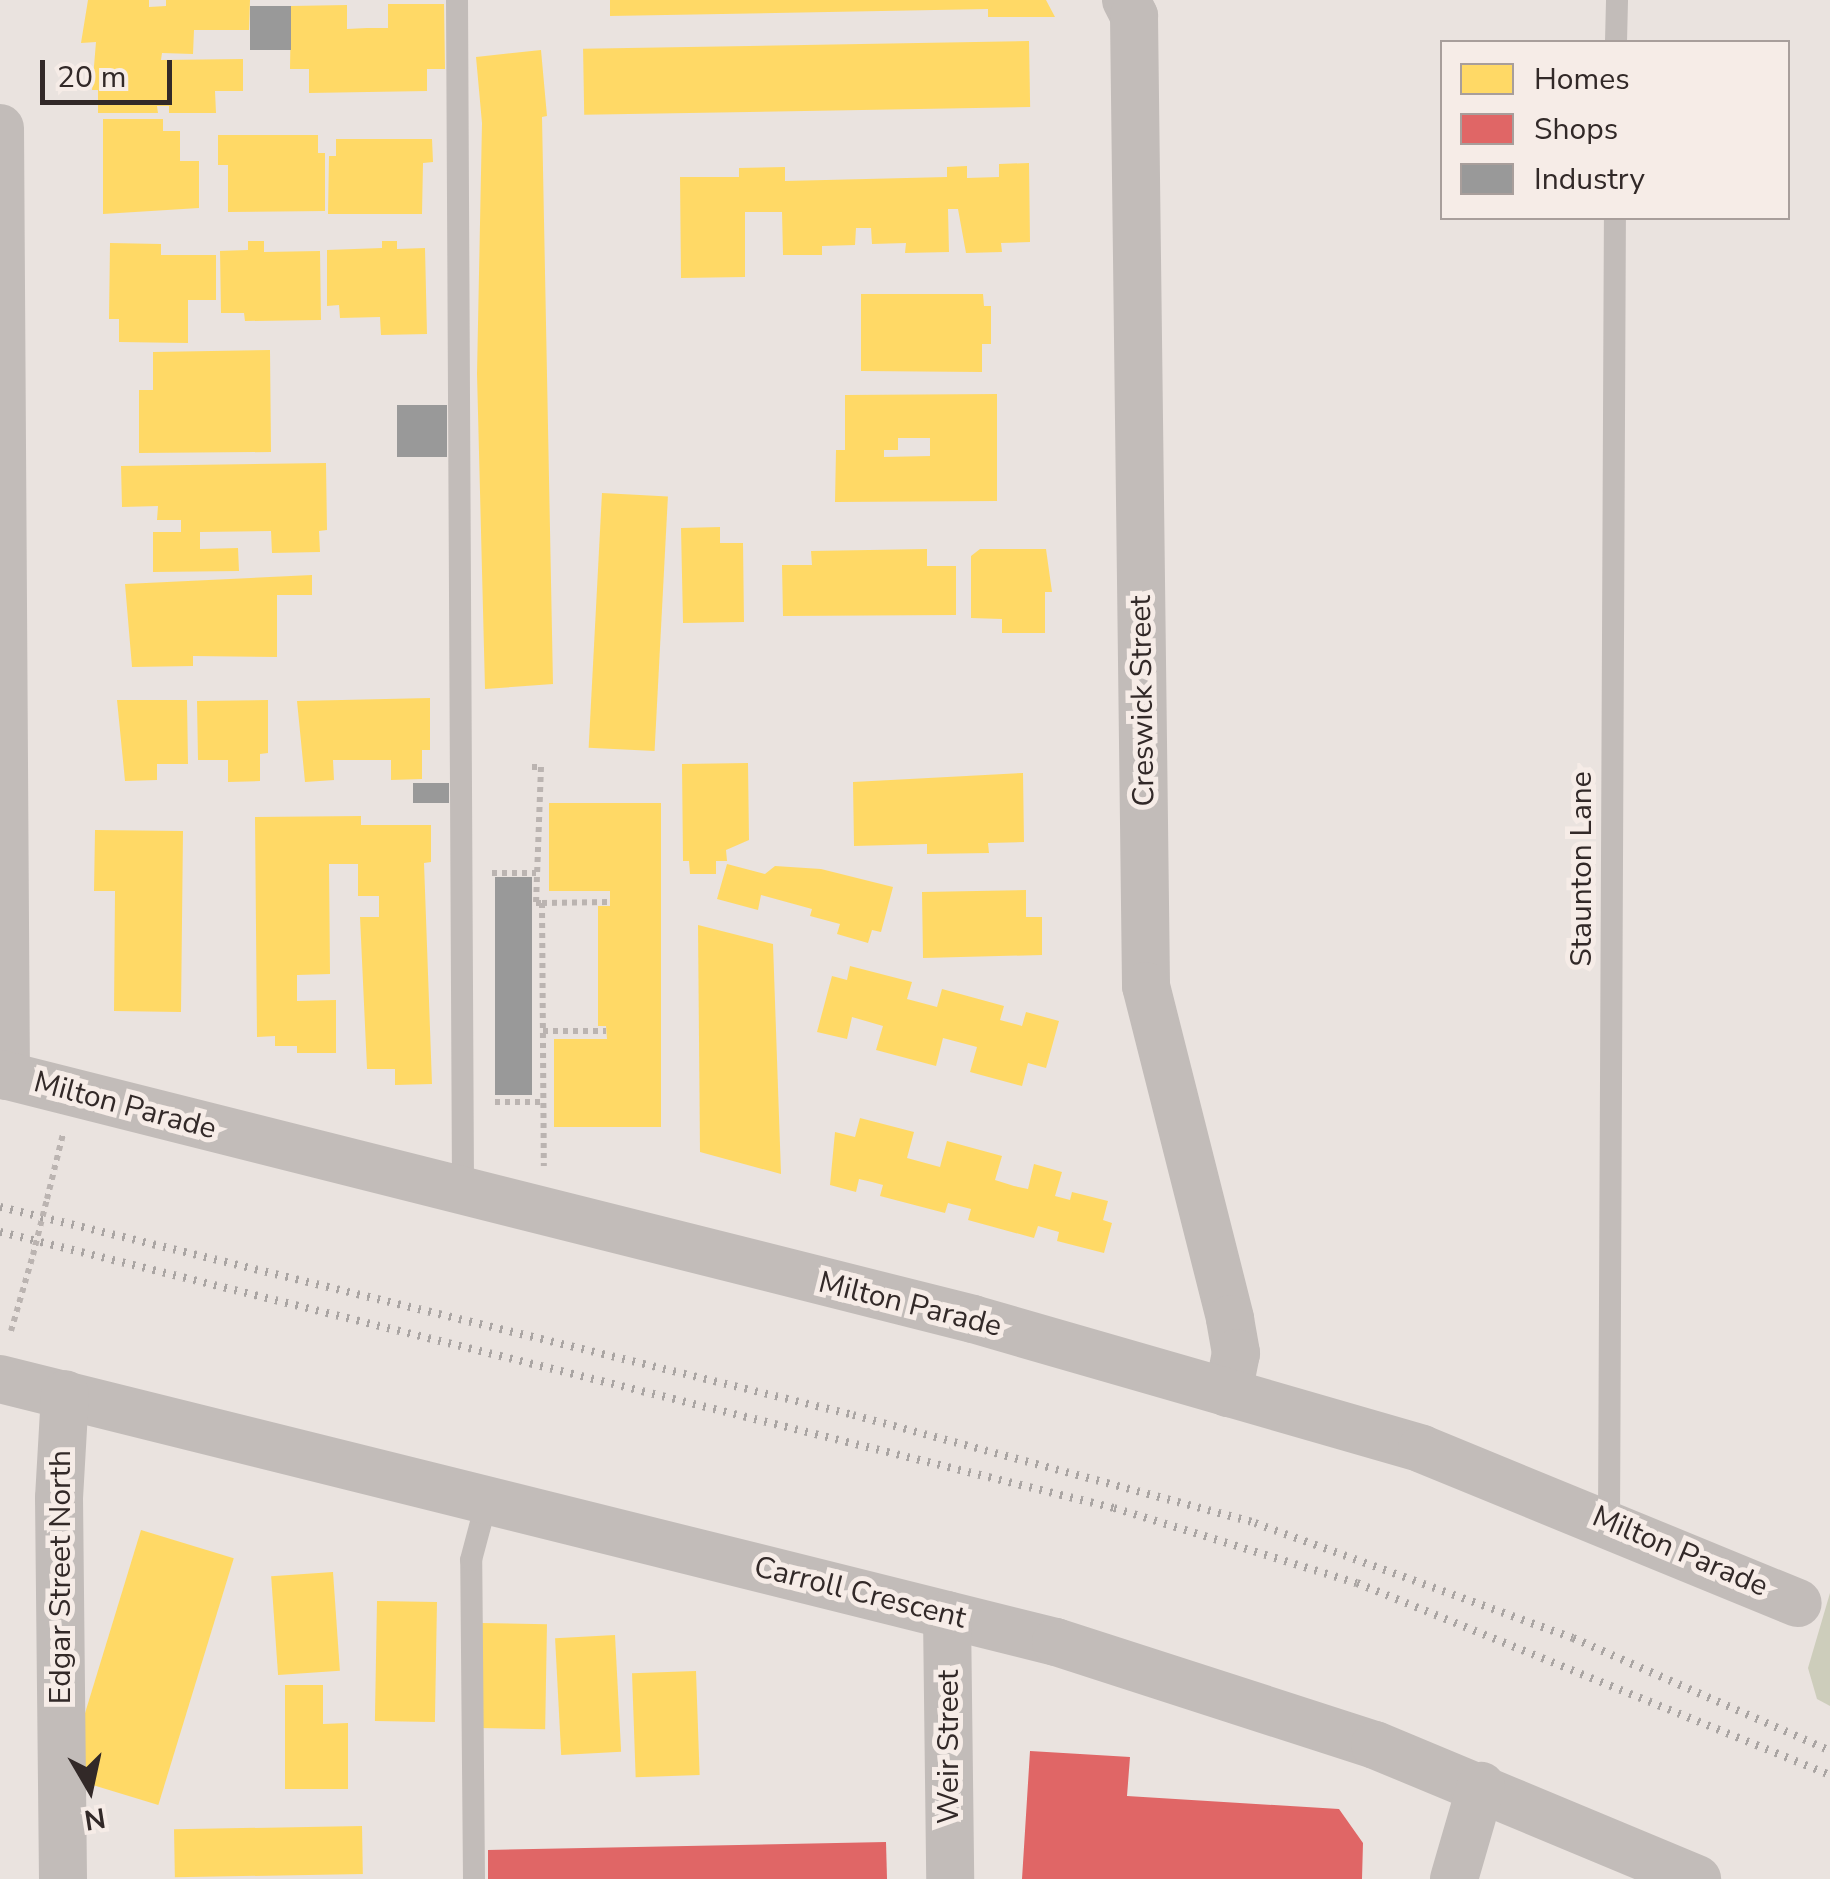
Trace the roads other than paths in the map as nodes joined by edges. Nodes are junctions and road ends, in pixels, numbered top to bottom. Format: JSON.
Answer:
{"nodes":[{"id":1,"x":457,"y":0,"type":"edge"},
{"id":2,"x":1126,"y":0,"type":"edge"},
{"id":3,"x":1616,"y":0,"type":"edge"},
{"id":4,"x":1616,"y":40,"type":"edge"},
{"id":5,"x":0,"y":128,"type":"edge"},
{"id":6,"x":1615,"y":220,"type":"edge"},
{"id":7,"x":3,"y":1075,"type":"edge"},
{"id":8,"x":464,"y":1192,"type":"junction"},
{"id":9,"x":0,"y":1379,"type":"edge"},
{"id":10,"x":1228,"y":1393,"type":"junction"},
{"id":11,"x":64,"y":1394,"type":"junction"},
{"id":12,"x":487,"y":1500,"type":"junction"},
{"id":13,"x":1609,"y":1521,"type":"junction"},
{"id":14,"x":1798,"y":1602,"type":"dead end"},
{"id":15,"x":947,"y":1615,"type":"junction"},
{"id":16,"x":1480,"y":1786,"type":"junction"},
{"id":17,"x":1681,"y":1876,"type":"edge"},
{"id":18,"x":63,"y":1879,"type":"edge"},
{"id":19,"x":474,"y":1879,"type":"edge"},
{"id":20,"x":950,"y":1879,"type":"edge"},
{"id":21,"x":1454,"y":1879,"type":"edge"}],
"edges":[{"from":1,"to":8,"type":"lane"},
{"from":2,"to":10,"type":"street","name":"Creswick Street"},
{"from":3,"to":4,"type":"lane"},
{"from":5,"to":7,"type":"street"},
{"from":6,"to":13,"type":"lane","name":"Staunton Lane"},
{"from":7,"to":8,"type":"street","name":"Milton Parade"},
{"from":8,"to":10,"type":"street","name":"Milton Parade"},
{"from":9,"to":11,"type":"street","name":"Carroll Crescent"},
{"from":10,"to":13,"type":"street","name":"Milton Parade"},
{"from":11,"to":12,"type":"street","name":"Carroll Crescent"},
{"from":11,"to":18,"type":"street","name":"Edgar Street North"},
{"from":12,"to":15,"type":"street","name":"Carroll Crescent"},
{"from":12,"to":19,"type":"lane"},
{"from":13,"to":14,"type":"street","name":"Milton Parade"},
{"from":15,"to":16,"type":"street","name":"Carroll Crescent"},
{"from":15,"to":20,"type":"street","name":"Weir Street"},
{"from":16,"to":17,"type":"street","name":"Carroll Crescent"},
{"from":16,"to":21,"type":"street"}]}
